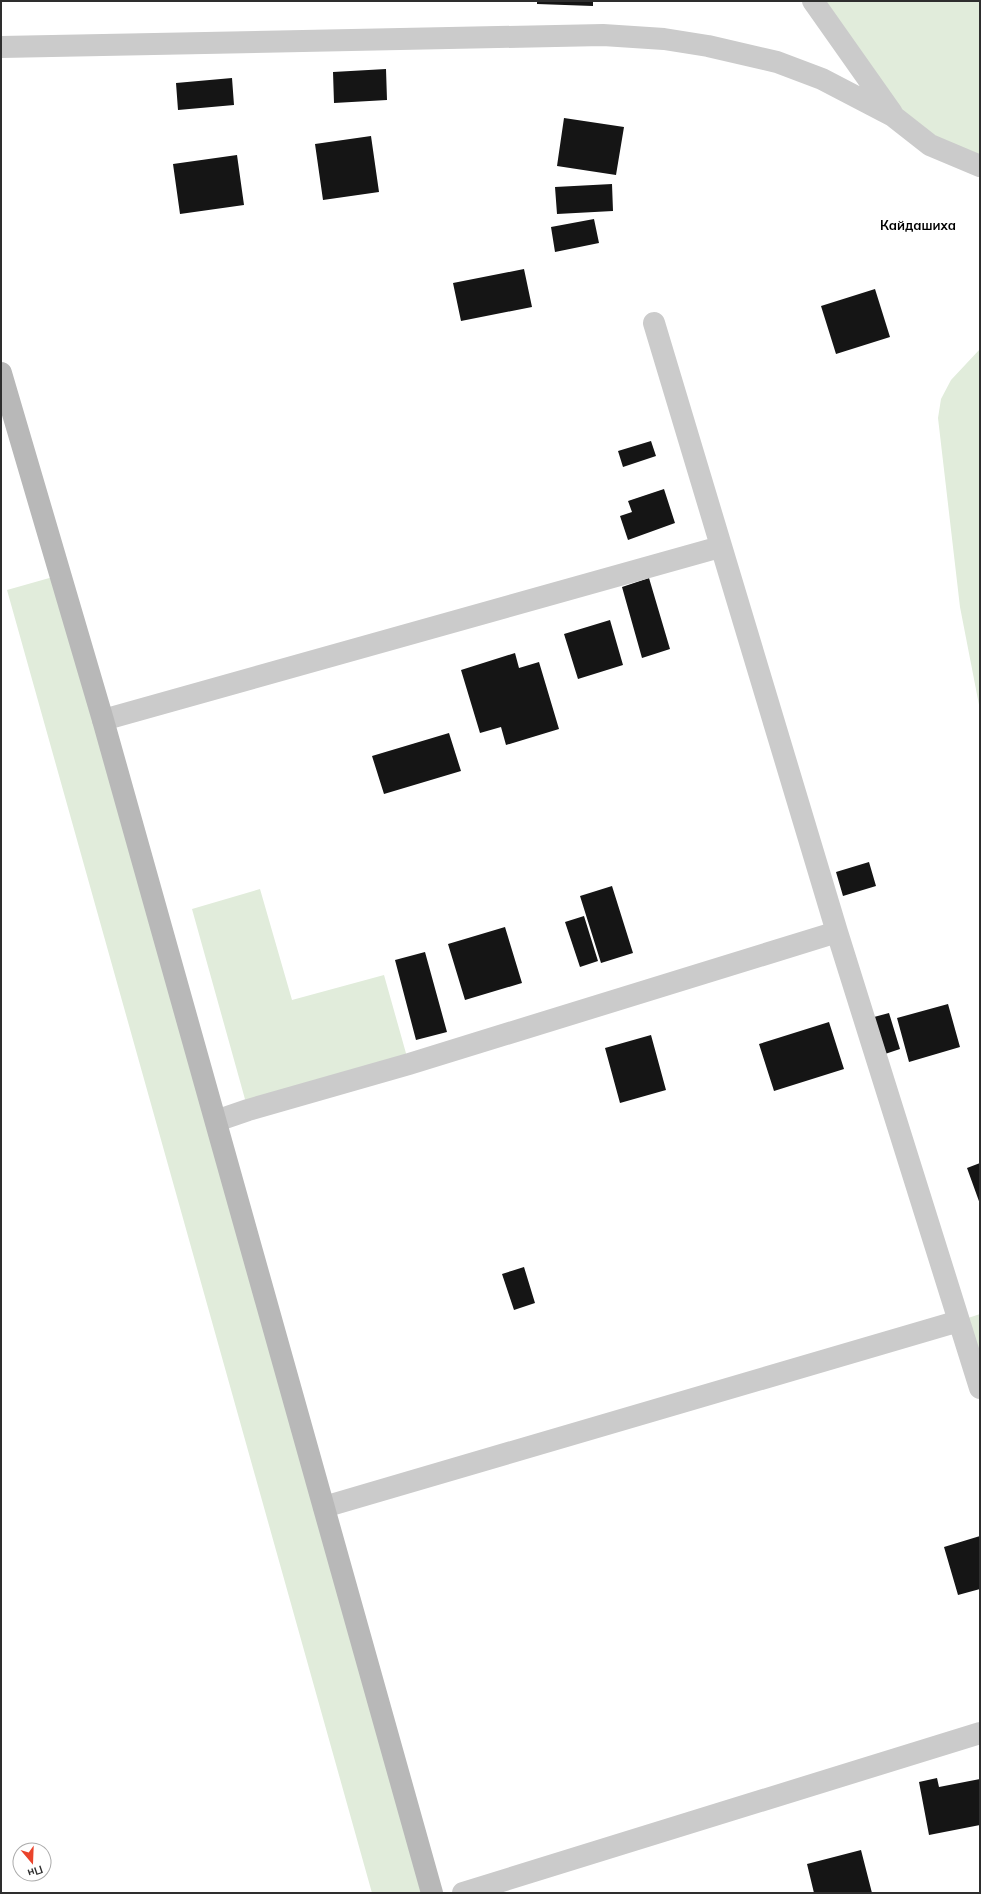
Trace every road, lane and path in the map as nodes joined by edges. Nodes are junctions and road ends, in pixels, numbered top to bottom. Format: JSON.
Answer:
{"nodes":[{"id":1,"x":813,"y":1,"type":"edge"},
{"id":2,"x":1,"y":47,"type":"edge"},
{"id":3,"x":893,"y":116,"type":"junction"},
{"id":4,"x":980,"y":166,"type":"edge"},
{"id":5,"x":654,"y":323,"type":"dead end"},
{"id":6,"x":1,"y":373,"type":"edge"},
{"id":7,"x":720,"y":547,"type":"junction"},
{"id":8,"x":103,"y":720,"type":"junction"},
{"id":9,"x":837,"y":932,"type":"junction"},
{"id":10,"x":216,"y":1121,"type":"junction"},
{"id":11,"x":958,"y":1321,"type":"junction"},
{"id":12,"x":980,"y":1388,"type":"edge"},
{"id":13,"x":324,"y":1508,"type":"junction"},
{"id":14,"x":980,"y":1733,"type":"edge"},
{"id":15,"x":432,"y":1893,"type":"edge"},
{"id":16,"x":463,"y":1893,"type":"edge"}],
"edges":[{"from":1,"to":3,"type":"street"},
{"from":2,"to":3,"type":"street"},
{"from":3,"to":4,"type":"street"},
{"from":5,"to":7,"type":"street"},
{"from":6,"to":8,"type":"main road"},
{"from":7,"to":8,"type":"street"},
{"from":7,"to":9,"type":"street"},
{"from":8,"to":10,"type":"main road"},
{"from":9,"to":10,"type":"street"},
{"from":9,"to":11,"type":"street"},
{"from":10,"to":13,"type":"main road"},
{"from":11,"to":12,"type":"street"},
{"from":11,"to":13,"type":"street"},
{"from":13,"to":15,"type":"main road"},
{"from":14,"to":16,"type":"street"}]}
